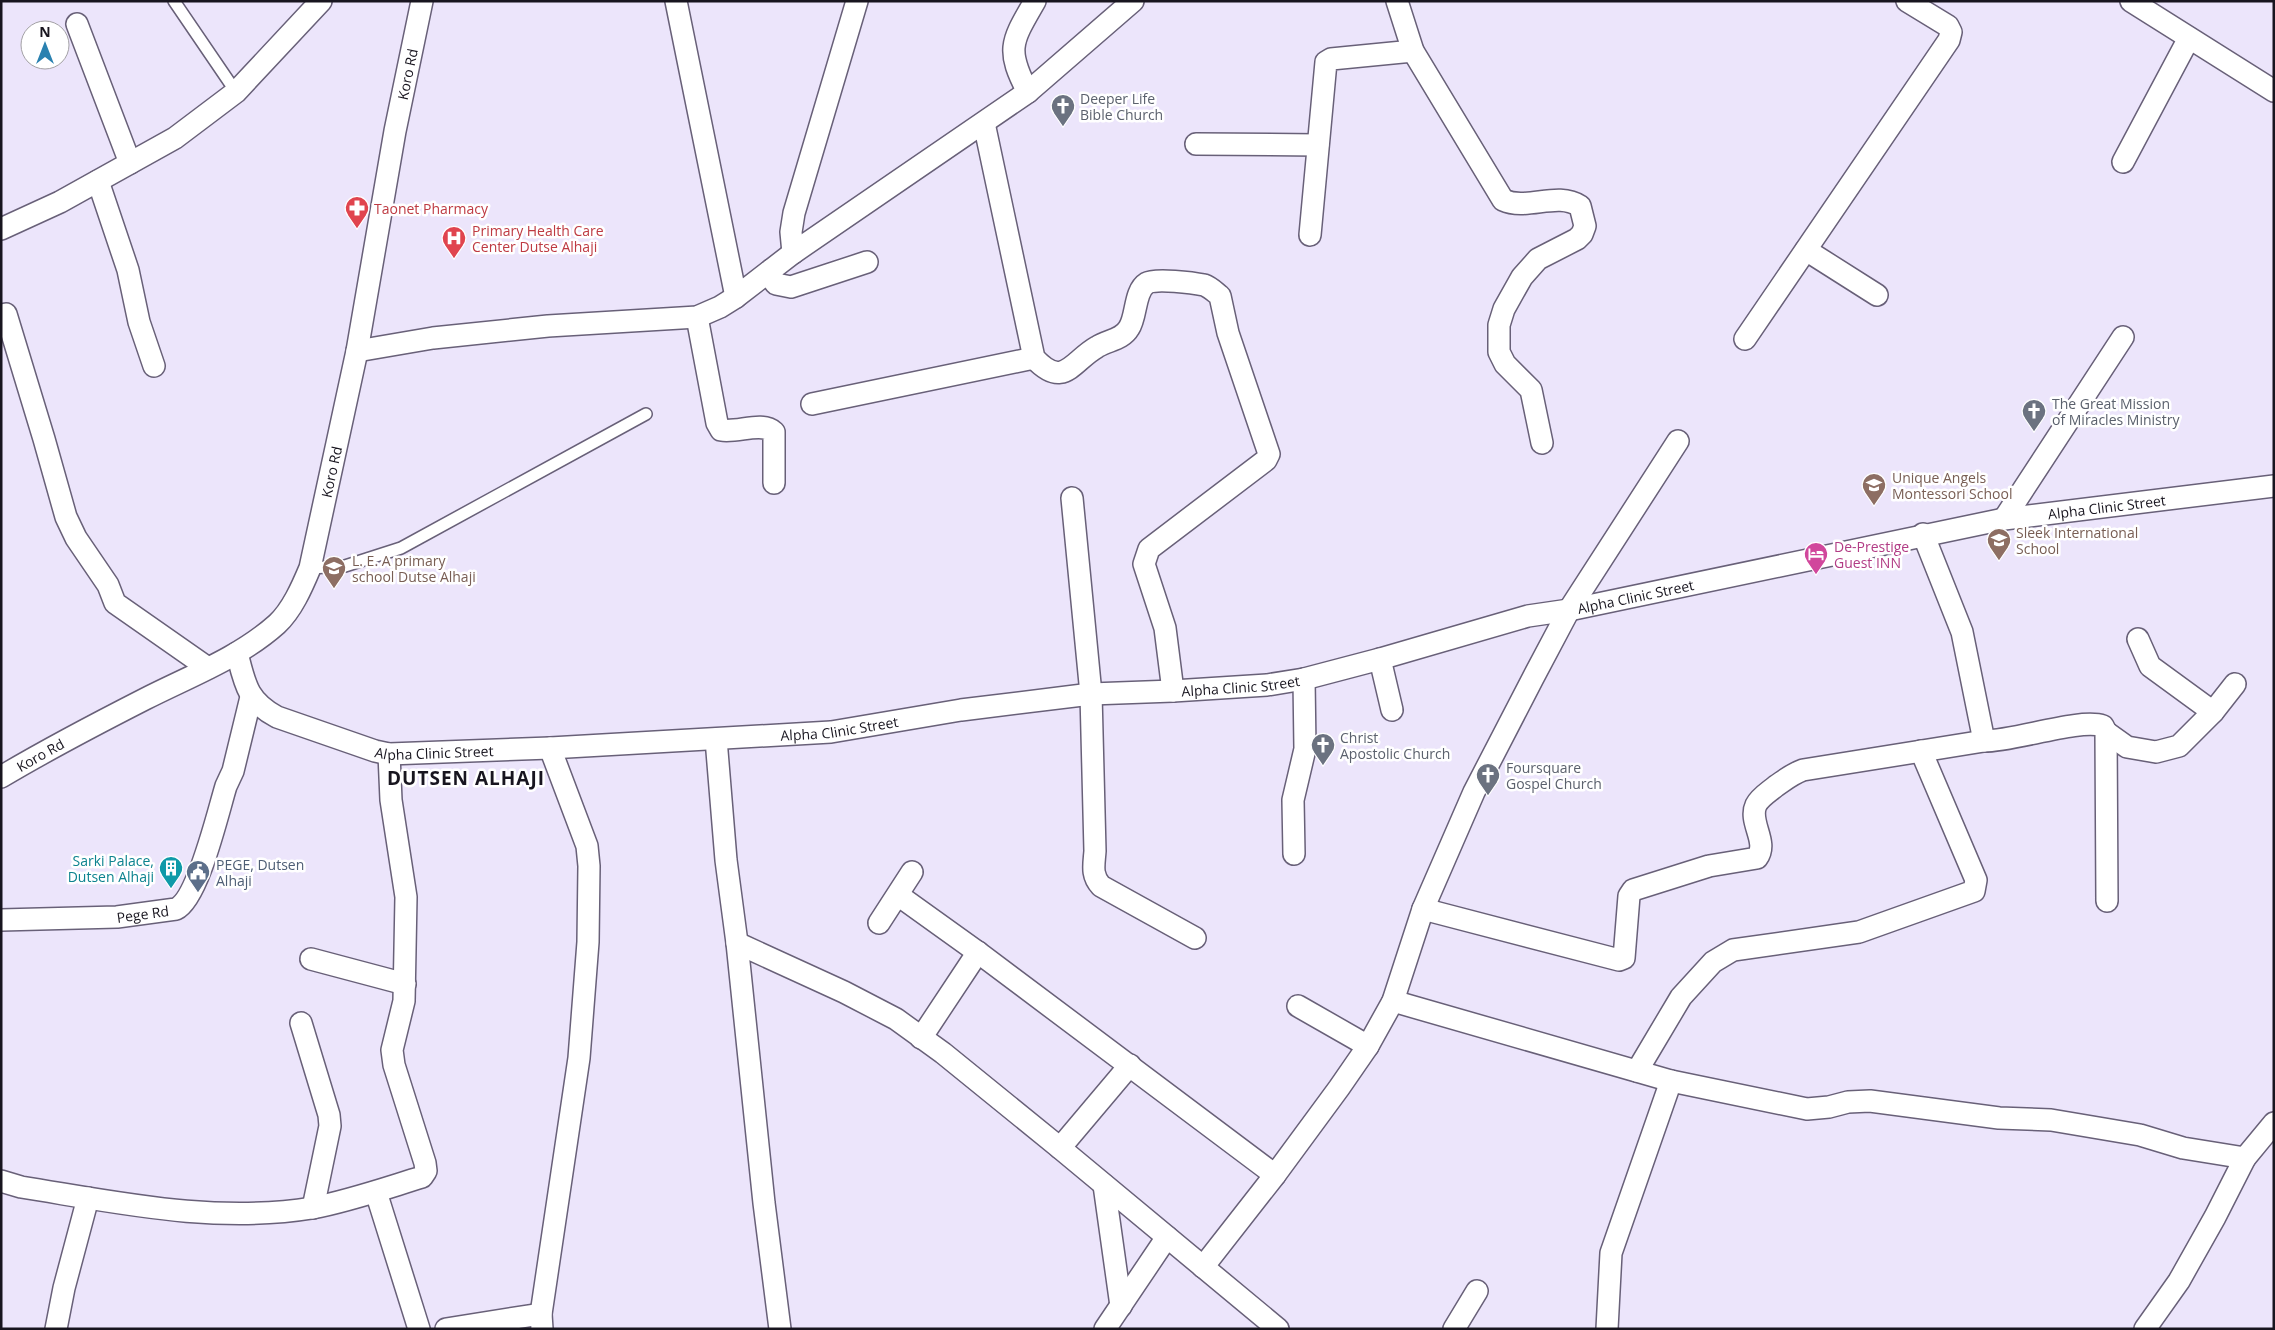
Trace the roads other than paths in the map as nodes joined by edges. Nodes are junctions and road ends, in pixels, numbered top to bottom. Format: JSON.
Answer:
{"nodes":[{"id":1,"x":174,"y":1,"type":"edge"},
{"id":2,"x":321,"y":1,"type":"edge"},
{"id":3,"x":422,"y":1,"type":"edge"},
{"id":4,"x":676,"y":1,"type":"edge"},
{"id":5,"x":856,"y":1,"type":"edge"},
{"id":6,"x":1035,"y":1,"type":"edge"},
{"id":7,"x":1133,"y":1,"type":"edge"},
{"id":8,"x":1397,"y":1,"type":"edge"},
{"id":9,"x":1907,"y":1,"type":"edge"},
{"id":10,"x":2131,"y":1,"type":"edge"},
{"id":11,"x":77,"y":24,"type":"dead end"},
{"id":12,"x":2189,"y":38,"type":"junction"},
{"id":13,"x":1413,"y":51,"type":"junction"},
{"id":14,"x":2274,"y":91,"type":"edge"},
{"id":15,"x":236,"y":92,"type":"junction"},
{"id":16,"x":1028,"y":92,"type":"junction"},
{"id":17,"x":984,"y":123,"type":"junction"},
{"id":18,"x":1196,"y":144,"type":"dead end"},
{"id":19,"x":1318,"y":145,"type":"junction"},
{"id":20,"x":2124,"y":162,"type":"dead end"},
{"id":21,"x":130,"y":163,"type":"junction"},
{"id":22,"x":98,"y":181,"type":"junction"},
{"id":23,"x":1,"y":229,"type":"edge"},
{"id":24,"x":1310,"y":235,"type":"dead end"},
{"id":25,"x":1806,"y":250,"type":"junction"},
{"id":26,"x":794,"y":252,"type":"junction"},
{"id":27,"x":867,"y":262,"type":"dead end"},
{"id":28,"x":771,"y":270,"type":"junction"},
{"id":29,"x":1876,"y":295,"type":"dead end"},
{"id":30,"x":736,"y":297,"type":"junction"},
{"id":31,"x":6,"y":314,"type":"dead end"},
{"id":32,"x":697,"y":317,"type":"junction"},
{"id":33,"x":2124,"y":337,"type":"dead end"},
{"id":34,"x":1745,"y":339,"type":"dead end"},
{"id":35,"x":357,"y":352,"type":"junction"},
{"id":36,"x":1034,"y":358,"type":"junction"},
{"id":37,"x":154,"y":366,"type":"dead end"},
{"id":38,"x":812,"y":404,"type":"dead end"},
{"id":39,"x":646,"y":414,"type":"dead end"},
{"id":40,"x":1678,"y":441,"type":"dead end"},
{"id":41,"x":1542,"y":443,"type":"dead end"},
{"id":42,"x":774,"y":483,"type":"dead end"},
{"id":43,"x":2274,"y":486,"type":"edge"},
{"id":44,"x":1072,"y":498,"type":"dead end"},
{"id":45,"x":2004,"y":519,"type":"junction"},
{"id":46,"x":1923,"y":534,"type":"junction"},
{"id":47,"x":310,"y":568,"type":"junction"},
{"id":48,"x":1568,"y":610,"type":"junction"},
{"id":49,"x":2138,"y":639,"type":"dead end"},
{"id":50,"x":237,"y":653,"type":"junction"},
{"id":51,"x":1380,"y":659,"type":"junction"},
{"id":52,"x":208,"y":668,"type":"junction"},
{"id":53,"x":1304,"y":679,"type":"junction"},
{"id":54,"x":2235,"y":684,"type":"dead end"},
{"id":55,"x":1173,"y":691,"type":"junction"},
{"id":56,"x":1091,"y":694,"type":"junction"},
{"id":57,"x":251,"y":697,"type":"junction"},
{"id":58,"x":1392,"y":710,"type":"dead end"},
{"id":59,"x":2213,"y":712,"type":"junction"},
{"id":60,"x":2106,"y":732,"type":"junction"},
{"id":61,"x":716,"y":739,"type":"junction"},
{"id":62,"x":1984,"y":742,"type":"junction"},
{"id":63,"x":550,"y":748,"type":"junction"},
{"id":64,"x":1921,"y":751,"type":"junction"},
{"id":65,"x":389,"y":754,"type":"junction"},
{"id":66,"x":1,"y":777,"type":"edge"},
{"id":67,"x":1294,"y":854,"type":"dead end"},
{"id":68,"x":912,"y":872,"type":"dead end"},
{"id":69,"x":898,"y":895,"type":"junction"},
{"id":70,"x":2107,"y":901,"type":"dead end"},
{"id":71,"x":1423,"y":909,"type":"junction"},
{"id":72,"x":1,"y":920,"type":"edge"},
{"id":73,"x":879,"y":924,"type":"dead end"},
{"id":74,"x":1195,"y":938,"type":"dead end"},
{"id":75,"x":737,"y":943,"type":"junction"},
{"id":76,"x":978,"y":952,"type":"junction"},
{"id":77,"x":311,"y":959,"type":"dead end"},
{"id":78,"x":405,"y":984,"type":"junction"},
{"id":79,"x":1393,"y":1000,"type":"junction"},
{"id":80,"x":1298,"y":1006,"type":"dead end"},
{"id":81,"x":301,"y":1023,"type":"dead end"},
{"id":82,"x":921,"y":1038,"type":"junction"},
{"id":83,"x":1368,"y":1046,"type":"junction"},
{"id":84,"x":1130,"y":1065,"type":"junction"},
{"id":85,"x":1637,"y":1071,"type":"junction"},
{"id":86,"x":1671,"y":1082,"type":"junction"},
{"id":87,"x":2274,"y":1123,"type":"edge"},
{"id":88,"x":1060,"y":1148,"type":"junction"},
{"id":89,"x":2245,"y":1158,"type":"junction"},
{"id":90,"x":1275,"y":1175,"type":"junction"},
{"id":91,"x":1,"y":1181,"type":"edge"},
{"id":92,"x":1104,"y":1185,"type":"junction"},
{"id":93,"x":376,"y":1192,"type":"junction"},
{"id":94,"x":88,"y":1198,"type":"junction"},
{"id":95,"x":313,"y":1208,"type":"junction"},
{"id":96,"x":1167,"y":1237,"type":"junction"},
{"id":97,"x":1203,"y":1267,"type":"junction"},
{"id":98,"x":1477,"y":1292,"type":"dead end"},
{"id":99,"x":1121,"y":1306,"type":"junction"},
{"id":100,"x":542,"y":1322,"type":"edge"},
{"id":101,"x":56,"y":1329,"type":"edge"},
{"id":102,"x":419,"y":1329,"type":"edge"},
{"id":103,"x":446,"y":1329,"type":"edge"},
{"id":104,"x":780,"y":1329,"type":"edge"},
{"id":105,"x":1105,"y":1329,"type":"edge"},
{"id":106,"x":1278,"y":1329,"type":"edge"},
{"id":107,"x":1454,"y":1329,"type":"edge"},
{"id":108,"x":1607,"y":1329,"type":"edge"},
{"id":109,"x":2145,"y":1329,"type":"edge"}],
"edges":[{"from":1,"to":15,"type":"lane"},
{"from":2,"to":15,"type":"street"},
{"from":3,"to":35,"type":"street","name":"Koro Rd"},
{"from":4,"to":30,"type":"street"},
{"from":5,"to":26,"type":"street"},
{"from":6,"to":16,"type":"street"},
{"from":7,"to":16,"type":"street"},
{"from":8,"to":13,"type":"street"},
{"from":9,"to":25,"type":"street"},
{"from":10,"to":12,"type":"street"},
{"from":11,"to":21,"type":"street"},
{"from":12,"to":14,"type":"street"},
{"from":12,"to":20,"type":"street"},
{"from":13,"to":19,"type":"street"},
{"from":13,"to":41,"type":"street"},
{"from":15,"to":21,"type":"street"},
{"from":16,"to":17,"type":"street"},
{"from":17,"to":26,"type":"street"},
{"from":17,"to":36,"type":"street"},
{"from":18,"to":19,"type":"street"},
{"from":19,"to":24,"type":"street"},
{"from":21,"to":22,"type":"street"},
{"from":22,"to":23,"type":"street"},
{"from":22,"to":37,"type":"street"},
{"from":25,"to":29,"type":"street"},
{"from":25,"to":34,"type":"street"},
{"from":26,"to":28,"type":"street"},
{"from":27,"to":28,"type":"street"},
{"from":28,"to":30,"type":"street"},
{"from":30,"to":32,"type":"street"},
{"from":31,"to":52,"type":"street"},
{"from":32,"to":35,"type":"street"},
{"from":32,"to":42,"type":"street"},
{"from":33,"to":45,"type":"street"},
{"from":35,"to":47,"type":"street","name":"Koro Rd"},
{"from":36,"to":38,"type":"street"},
{"from":36,"to":55,"type":"street"},
{"from":39,"to":47,"type":"lane"},
{"from":40,"to":48,"type":"street"},
{"from":43,"to":45,"type":"street","name":"Alpha Clinic Street"},
{"from":44,"to":56,"type":"street"},
{"from":45,"to":46,"type":"street","name":"Alpha Clinic Street"},
{"from":46,"to":48,"type":"street","name":"Alpha Clinic Street"},
{"from":46,"to":62,"type":"street"},
{"from":47,"to":50,"type":"street","name":"Koro Rd"},
{"from":48,"to":51,"type":"street","name":"Alpha Clinic Street"},
{"from":48,"to":71,"type":"street"},
{"from":49,"to":59,"type":"street"},
{"from":50,"to":52,"type":"street","name":"Koro Rd"},
{"from":50,"to":57,"type":"street"},
{"from":51,"to":53,"type":"street","name":"Alpha Clinic Street"},
{"from":51,"to":58,"type":"street"},
{"from":52,"to":66,"type":"street","name":"Koro Rd"},
{"from":53,"to":55,"type":"street","name":"Alpha Clinic Street"},
{"from":53,"to":67,"type":"street"},
{"from":54,"to":59,"type":"street"},
{"from":55,"to":56,"type":"street","name":"Alpha Clinic Street"},
{"from":56,"to":61,"type":"street","name":"Alpha Clinic Street"},
{"from":56,"to":74,"type":"street"},
{"from":57,"to":65,"type":"street","name":"Alpha Clinic Street"},
{"from":57,"to":72,"type":"street","name":"Pege Rd"},
{"from":59,"to":60,"type":"street"},
{"from":60,"to":62,"type":"street"},
{"from":60,"to":70,"type":"street"},
{"from":61,"to":63,"type":"street","name":"Alpha Clinic Street"},
{"from":61,"to":75,"type":"street"},
{"from":62,"to":64,"type":"street"},
{"from":63,"to":65,"type":"street","name":"Alpha Clinic Street"},
{"from":63,"to":100,"type":"street"},
{"from":64,"to":71,"type":"street"},
{"from":64,"to":85,"type":"street"},
{"from":65,"to":78,"type":"street"},
{"from":68,"to":69,"type":"street"},
{"from":69,"to":73,"type":"street"},
{"from":69,"to":76,"type":"street"},
{"from":71,"to":79,"type":"street"},
{"from":75,"to":82,"type":"street"},
{"from":75,"to":104,"type":"street"},
{"from":76,"to":82,"type":"street"},
{"from":76,"to":84,"type":"street"},
{"from":77,"to":78,"type":"street"},
{"from":78,"to":93,"type":"street"},
{"from":79,"to":83,"type":"street"},
{"from":79,"to":85,"type":"street"},
{"from":80,"to":83,"type":"street"},
{"from":81,"to":95,"type":"street"},
{"from":82,"to":88,"type":"street"},
{"from":83,"to":90,"type":"street"},
{"from":84,"to":88,"type":"street"},
{"from":84,"to":90,"type":"street"},
{"from":85,"to":86,"type":"street"},
{"from":86,"to":89,"type":"street"},
{"from":86,"to":108,"type":"street"},
{"from":87,"to":89,"type":"street"},
{"from":88,"to":92,"type":"street"},
{"from":89,"to":109,"type":"street"},
{"from":90,"to":97,"type":"street"},
{"from":91,"to":94,"type":"street"},
{"from":92,"to":96,"type":"street"},
{"from":92,"to":99,"type":"street"},
{"from":93,"to":95,"type":"street"},
{"from":93,"to":102,"type":"street"},
{"from":94,"to":95,"type":"street"},
{"from":94,"to":101,"type":"street"},
{"from":96,"to":97,"type":"street"},
{"from":96,"to":99,"type":"street"},
{"from":97,"to":106,"type":"street"},
{"from":98,"to":107,"type":"street"},
{"from":99,"to":105,"type":"street"},
{"from":100,"to":103,"type":"street"}]}
